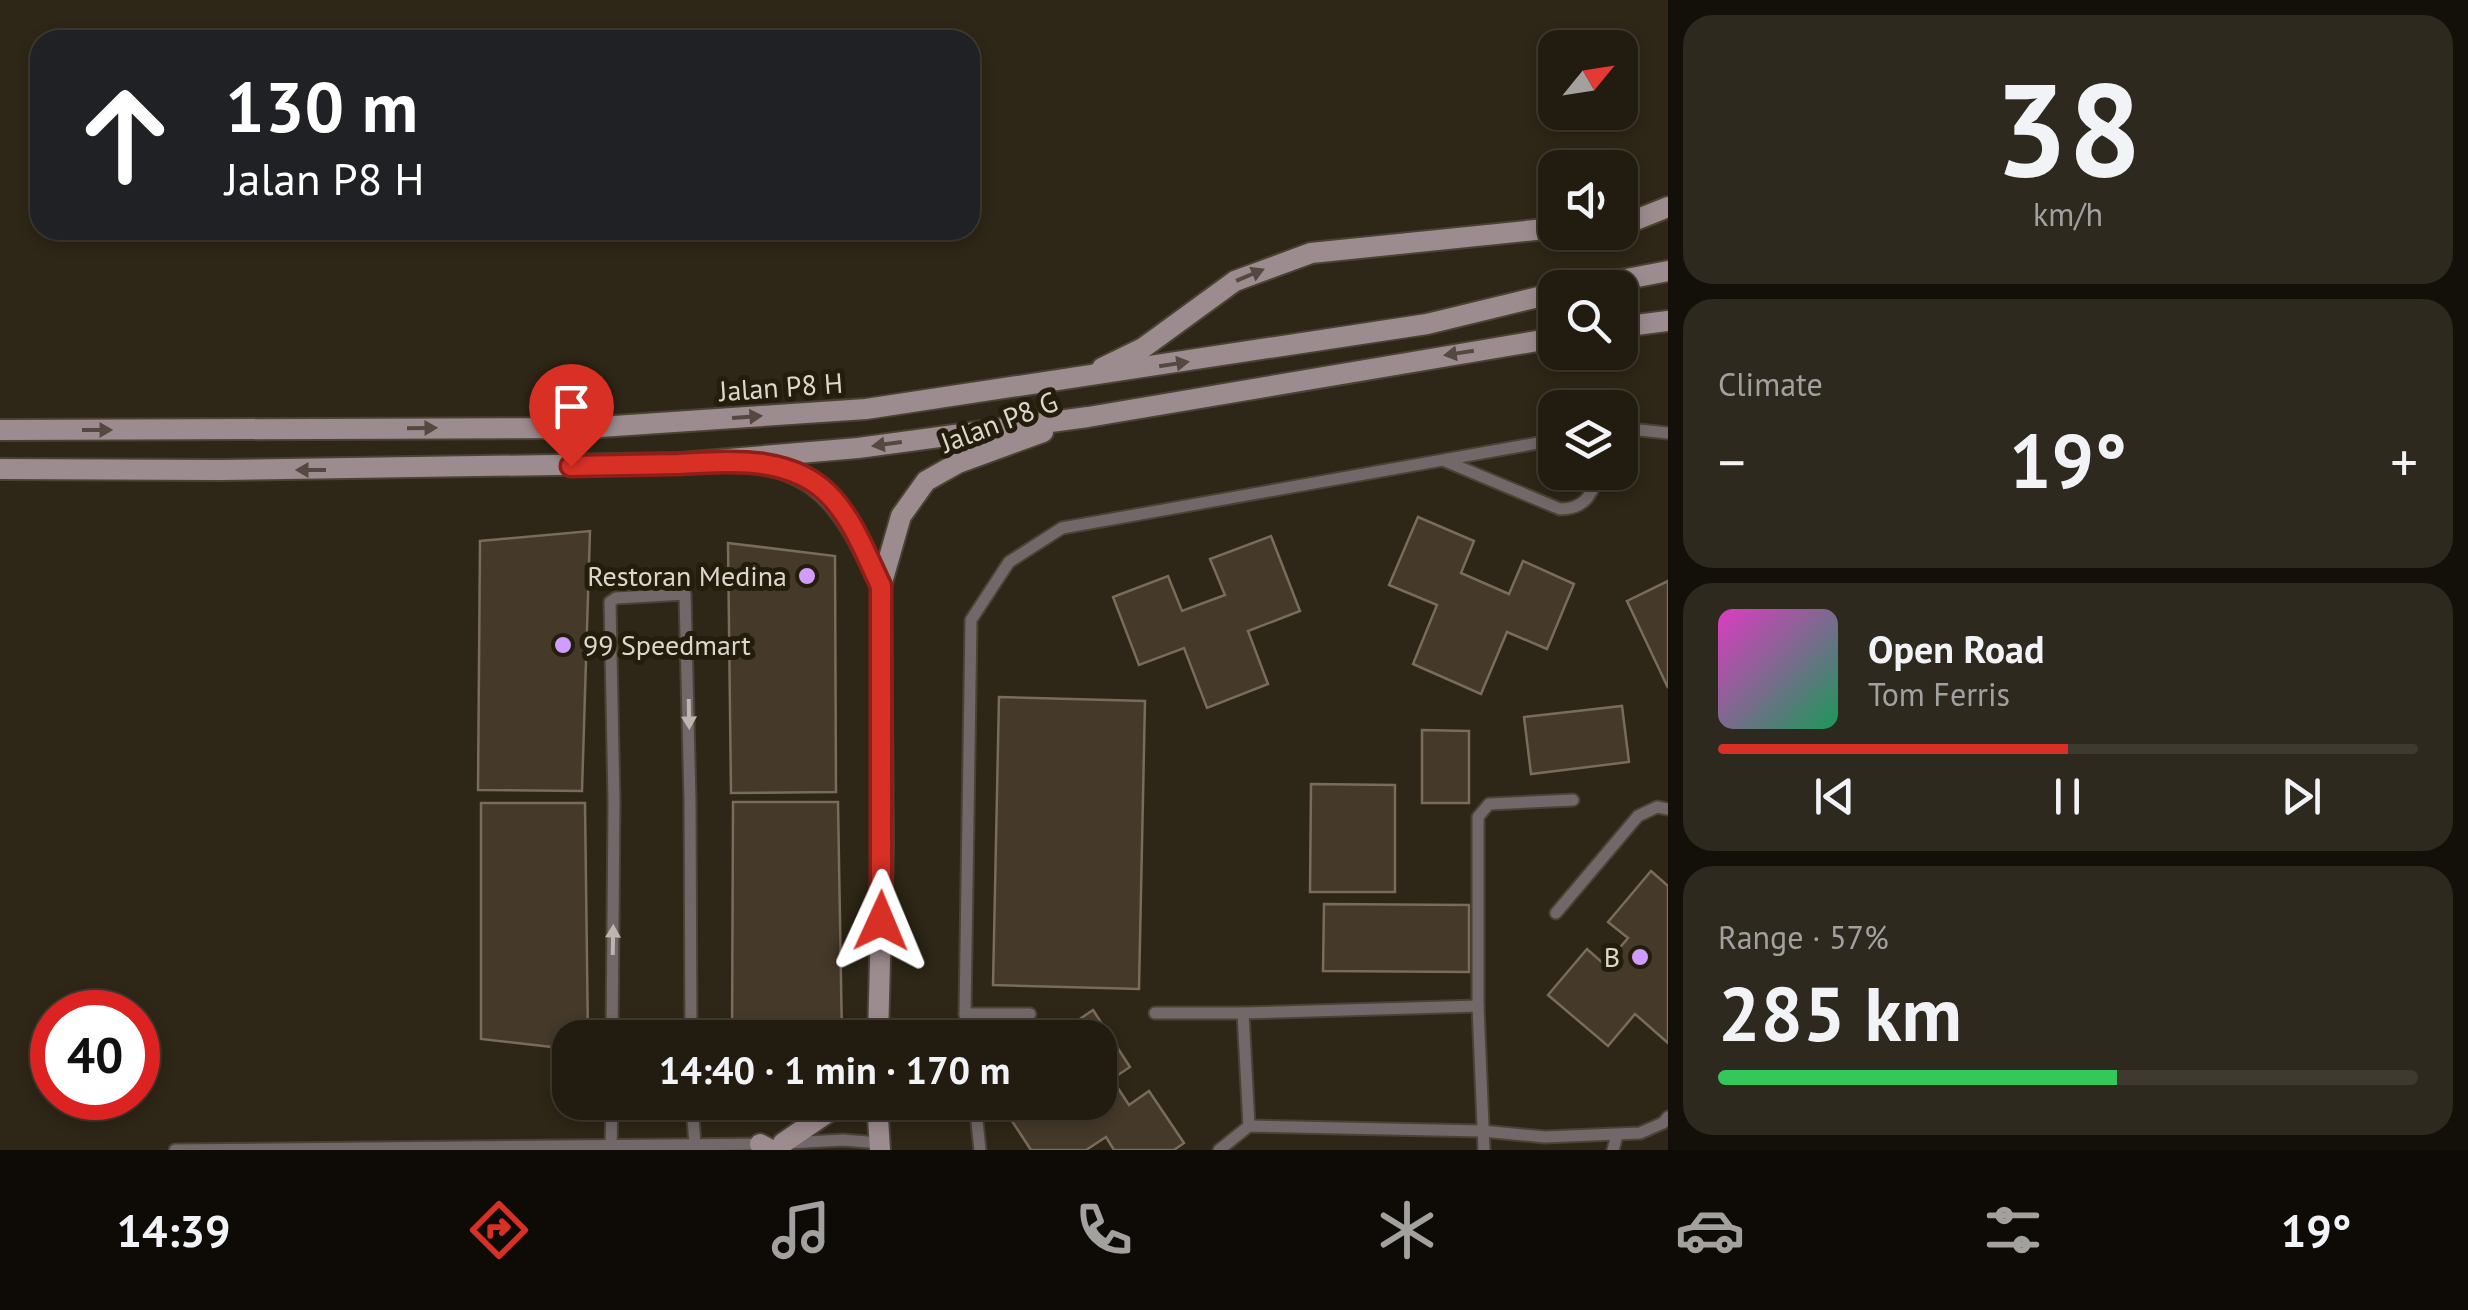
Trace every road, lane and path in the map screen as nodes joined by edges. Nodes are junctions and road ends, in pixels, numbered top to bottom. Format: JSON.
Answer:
{"nodes":[{"id":1,"x":1668,"y":207,"type":"edge"},
{"id":2,"x":1638,"y":220,"type":"edge"},
{"id":3,"x":1538,"y":230,"type":"edge"},
{"id":4,"x":1668,"y":272,"type":"edge"},
{"id":5,"x":1638,"y":277,"type":"edge"},
{"id":6,"x":1538,"y":297,"type":"edge"},
{"id":7,"x":1668,"y":321,"type":"edge"},
{"id":8,"x":1638,"y":324,"type":"edge"},
{"id":9,"x":1638,"y":327,"type":"edge"},
{"id":10,"x":1668,"y":335,"type":"edge"},
{"id":11,"x":1538,"y":341,"type":"edge"},
{"id":12,"x":1078,"y":379,"type":"junction"},
{"id":13,"x":1088,"y":417,"type":"junction"},
{"id":14,"x":0,"y":430,"type":"edge"},
{"id":15,"x":1638,"y":430,"type":"edge"},
{"id":16,"x":1668,"y":433,"type":"edge"},
{"id":17,"x":1538,"y":443,"type":"edge"},
{"id":18,"x":723,"y":460,"type":"junction"},
{"id":19,"x":1443,"y":460,"type":"junction"},
{"id":20,"x":0,"y":469,"type":"edge"},
{"id":21,"x":1593,"y":490,"type":"edge"},
{"id":22,"x":881,"y":586,"type":"junction"},
{"id":23,"x":1573,"y":800,"type":"dead end"},
{"id":24,"x":1668,"y":809,"type":"edge"},
{"id":25,"x":1556,"y":913,"type":"dead end"},
{"id":26,"x":1478,"y":1006,"type":"junction"},
{"id":27,"x":1155,"y":1013,"type":"dead end"},
{"id":28,"x":1243,"y":1013,"type":"junction"},
{"id":29,"x":965,"y":1014,"type":"junction"},
{"id":30,"x":1030,"y":1014,"type":"dead end"},
{"id":31,"x":612,"y":1020,"type":"edge"},
{"id":32,"x":690,"y":1020,"type":"edge"},
{"id":33,"x":878,"y":1020,"type":"edge"},
{"id":34,"x":966,"y":1020,"type":"edge"},
{"id":35,"x":1668,"y":1117,"type":"edge"},
{"id":36,"x":612,"y":1120,"type":"edge"},
{"id":37,"x":693,"y":1120,"type":"edge"},
{"id":38,"x":814,"y":1120,"type":"edge"},
{"id":39,"x":878,"y":1120,"type":"edge"},
{"id":40,"x":977,"y":1120,"type":"edge"},
{"id":41,"x":1249,"y":1126,"type":"junction"},
{"id":42,"x":1482,"y":1130,"type":"junction"},
{"id":43,"x":1617,"y":1134,"type":"junction"},
{"id":44,"x":1547,"y":1143,"type":"edge"},
{"id":45,"x":695,"y":1146,"type":"junction"},
{"id":46,"x":771,"y":1146,"type":"edge"},
{"id":47,"x":879,"y":1146,"type":"edge"},
{"id":48,"x":611,"y":1148,"type":"edge"},
{"id":49,"x":240,"y":1149,"type":"edge"},
{"id":50,"x":175,"y":1150,"type":"edge"},
{"id":51,"x":503,"y":1150,"type":"edge"},
{"id":52,"x":980,"y":1150,"type":"edge"},
{"id":53,"x":1219,"y":1150,"type":"edge"},
{"id":54,"x":1484,"y":1150,"type":"edge"},
{"id":55,"x":1613,"y":1150,"type":"edge"}],
"edges":[{"from":1,"to":2,"type":"street"},
{"from":12,"to":3,"type":"street","one_way":true},
{"from":4,"to":5,"type":"street"},
{"from":12,"to":6,"type":"street","name":"Jalan P8 H","one_way":true},
{"from":7,"to":8,"type":"street"},
{"from":9,"to":10,"type":"street"},
{"from":11,"to":13,"type":"street","one_way":true},
{"from":14,"to":12,"type":"street","name":"Jalan P8 H","one_way":true},
{"from":13,"to":18,"type":"street","one_way":true},
{"from":13,"to":22,"type":"street","name":"Jalan P8 G"},
{"from":15,"to":16,"type":"lane"},
{"from":17,"to":19,"type":"lane"},
{"from":18,"to":20,"type":"street","one_way":true},
{"from":18,"to":22,"type":"street","name":"Jalan P8 G"},
{"from":19,"to":21,"type":"lane"},
{"from":19,"to":29,"type":"lane"},
{"from":22,"to":33,"type":"street","name":"Jalan P8 G"},
{"from":23,"to":26,"type":"lane"},
{"from":24,"to":25,"type":"lane"},
{"from":26,"to":28,"type":"lane"},
{"from":26,"to":42,"type":"lane"},
{"from":27,"to":28,"type":"lane"},
{"from":28,"to":41,"type":"lane"},
{"from":29,"to":30,"type":"lane"},
{"from":29,"to":34,"type":"lane"},
{"from":31,"to":32,"type":"lane","one_way":true},
{"from":35,"to":43,"type":"lane"},
{"from":36,"to":48,"type":"lane"},
{"from":37,"to":45,"type":"lane"},
{"from":38,"to":46,"type":"street"},
{"from":39,"to":47,"type":"street"},
{"from":40,"to":52,"type":"lane"},
{"from":41,"to":42,"type":"lane"},
{"from":41,"to":53,"type":"lane"},
{"from":42,"to":44,"type":"lane"},
{"from":42,"to":54,"type":"lane"},
{"from":43,"to":44,"type":"lane"},
{"from":43,"to":55,"type":"lane"},
{"from":45,"to":46,"type":"lane"},
{"from":45,"to":48,"type":"lane"},
{"from":46,"to":47,"type":"lane"},
{"from":48,"to":51,"type":"lane"},
{"from":49,"to":50,"type":"lane"},
{"from":49,"to":51,"type":"lane"}]}
